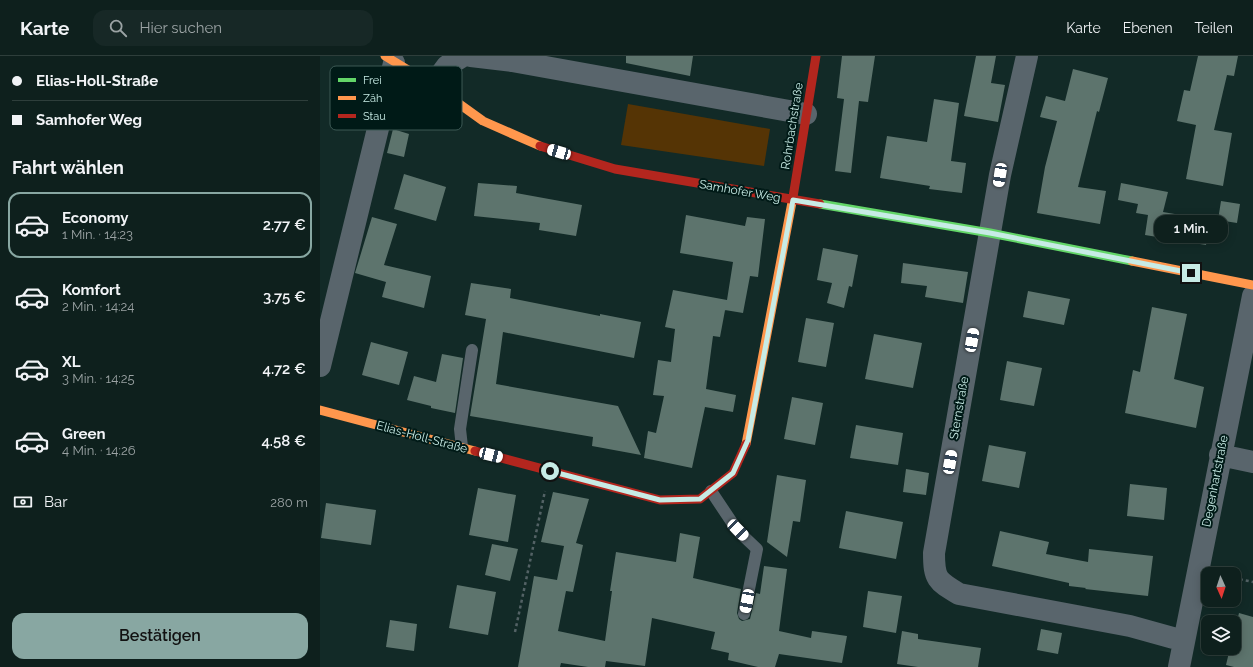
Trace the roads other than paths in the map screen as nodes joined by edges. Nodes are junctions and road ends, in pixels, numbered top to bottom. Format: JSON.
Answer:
{"nodes":[{"id":1,"x":463,"y":56,"type":"edge"},
{"id":2,"x":472,"y":56,"type":"edge"},
{"id":3,"x":816,"y":56,"type":"edge"},
{"id":4,"x":1027,"y":56,"type":"edge"},
{"id":5,"x":389,"y":60,"type":"edge"},
{"id":6,"x":400,"y":66,"type":"edge"},
{"id":7,"x":447,"y":66,"type":"edge"},
{"id":8,"x":462,"y":106,"type":"edge"},
{"id":9,"x":806,"y":114,"type":"junction"},
{"id":10,"x":373,"y":130,"type":"edge"},
{"id":11,"x":793,"y":200,"type":"junction"},
{"id":12,"x":990,"y":233,"type":"junction"},
{"id":13,"x":1253,"y":285,"type":"edge"},
{"id":14,"x":1253,"y":296,"type":"edge"},
{"id":15,"x":472,"y":350,"type":"dead end"},
{"id":16,"x":320,"y":366,"type":"edge"},
{"id":17,"x":320,"y":410,"type":"edge"},
{"id":18,"x":462,"y":448,"type":"junction"},
{"id":19,"x":1220,"y":455,"type":"junction"},
{"id":20,"x":1253,"y":462,"type":"edge"},
{"id":21,"x":711,"y":491,"type":"junction"},
{"id":22,"x":744,"y":614,"type":"dead end"},
{"id":23,"x":1184,"y":641,"type":"junction"},
{"id":24,"x":1179,"y":667,"type":"edge"}],
"edges":[{"from":1,"to":7,"type":"street"},
{"from":2,"to":9,"type":"street"},
{"from":3,"to":9,"type":"street","name":"Rohrbachstraße"},
{"from":4,"to":12,"type":"street","name":"Sternstraße"},
{"from":5,"to":6,"type":"street","name":"Samhofer Weg"},
{"from":8,"to":11,"type":"street","name":"Samhofer Weg"},
{"from":9,"to":11,"type":"street","name":"Rohrbachstraße"},
{"from":10,"to":16,"type":"street"},
{"from":11,"to":12,"type":"street","name":"Samhofer Weg"},
{"from":11,"to":21,"type":"street","name":"Elias-Holl-Straße"},
{"from":12,"to":13,"type":"street","name":"Samhofer Weg"},
{"from":12,"to":23,"type":"street","name":"Sternstraße"},
{"from":14,"to":19,"type":"street","name":"Degenhartstraße"},
{"from":15,"to":18,"type":"lane"},
{"from":17,"to":18,"type":"street","name":"Elias-Holl-Straße"},
{"from":18,"to":21,"type":"street","name":"Elias-Holl-Straße"},
{"from":19,"to":20,"type":"street"},
{"from":19,"to":23,"type":"street","name":"Degenhartstraße"},
{"from":21,"to":22,"type":"lane"},
{"from":23,"to":24,"type":"street","name":"Degenhartstraße"}]}
